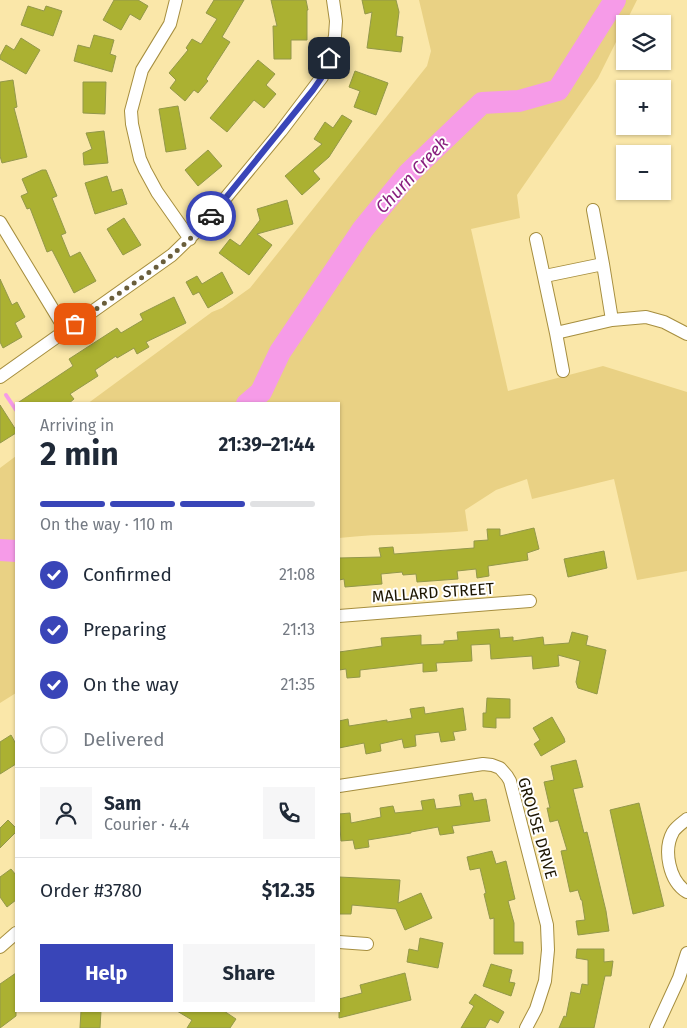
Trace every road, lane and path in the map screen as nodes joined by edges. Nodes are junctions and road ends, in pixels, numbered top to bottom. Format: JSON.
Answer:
{"nodes":[{"id":1,"x":176,"y":0,"type":"edge"},
{"id":2,"x":333,"y":0,"type":"edge"},
{"id":3,"x":593,"y":210,"type":"dead end"},
{"id":4,"x":0,"y":222,"type":"edge"},
{"id":5,"x":190,"y":239,"type":"junction"},
{"id":6,"x":536,"y":240,"type":"dead end"},
{"id":7,"x":603,"y":264,"type":"junction"},
{"id":8,"x":545,"y":276,"type":"junction"},
{"id":9,"x":612,"y":320,"type":"junction"},
{"id":10,"x":66,"y":331,"type":"junction"},
{"id":11,"x":556,"y":333,"type":"junction"},
{"id":12,"x":687,"y":334,"type":"edge"},
{"id":13,"x":563,"y":371,"type":"dead end"},
{"id":14,"x":0,"y":377,"type":"edge"},
{"id":15,"x":530,"y":601,"type":"dead end"},
{"id":16,"x":340,"y":616,"type":"edge"},
{"id":17,"x":340,"y":786,"type":"edge"},
{"id":18,"x":687,"y":819,"type":"edge"},
{"id":19,"x":687,"y":892,"type":"edge"},
{"id":20,"x":15,"y":934,"type":"edge"},
{"id":21,"x":340,"y":942,"type":"edge"},
{"id":22,"x":367,"y":944,"type":"dead end"},
{"id":23,"x":0,"y":947,"type":"edge"},
{"id":24,"x":687,"y":953,"type":"edge"},
{"id":25,"x":526,"y":1028,"type":"edge"},
{"id":26,"x":656,"y":1028,"type":"edge"}],
"edges":[{"from":1,"to":5,"type":"street"},
{"from":2,"to":5,"type":"street"},
{"from":3,"to":7,"type":"street"},
{"from":4,"to":10,"type":"street"},
{"from":5,"to":10,"type":"street"},
{"from":6,"to":8,"type":"street"},
{"from":7,"to":8,"type":"street"},
{"from":7,"to":9,"type":"street"},
{"from":8,"to":11,"type":"street"},
{"from":9,"to":11,"type":"street"},
{"from":9,"to":12,"type":"street"},
{"from":10,"to":14,"type":"street"},
{"from":11,"to":13,"type":"street"},
{"from":15,"to":16,"type":"street","name":"MALLARD STREET"},
{"from":17,"to":25,"type":"street","name":"GROUSE DRIVE"},
{"from":18,"to":19,"type":"street"},
{"from":20,"to":23,"type":"street"},
{"from":21,"to":22,"type":"street"},
{"from":24,"to":26,"type":"street"}]}
